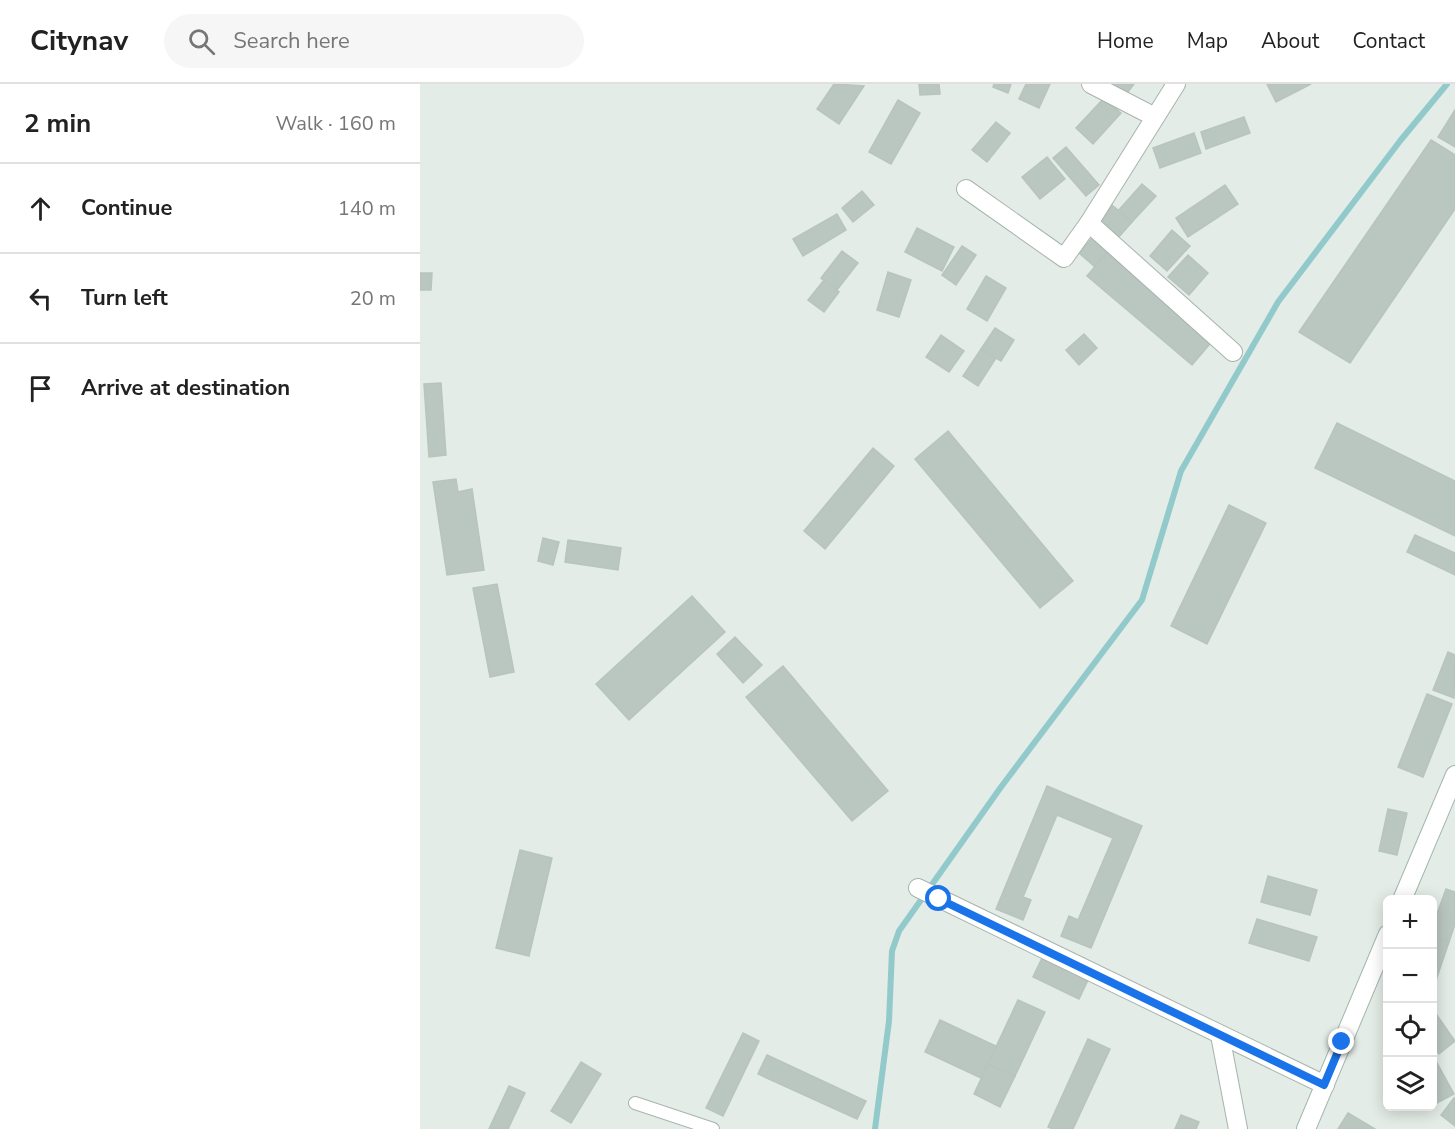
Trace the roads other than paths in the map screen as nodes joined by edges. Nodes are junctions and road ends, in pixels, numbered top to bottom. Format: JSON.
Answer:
{"nodes":[{"id":1,"x":1091,"y":84,"type":"edge"},
{"id":2,"x":1176,"y":84,"type":"edge"},
{"id":3,"x":1155,"y":117,"type":"junction"},
{"id":4,"x":966,"y":189,"type":"dead end"},
{"id":5,"x":1089,"y":223,"type":"junction"},
{"id":6,"x":1233,"y":352,"type":"dead end"},
{"id":7,"x":1455,"y":775,"type":"edge"},
{"id":8,"x":918,"y":888,"type":"dead end"},
{"id":9,"x":1404,"y":895,"type":"edge"},
{"id":10,"x":1383,"y":946,"type":"edge"},
{"id":11,"x":1220,"y":1035,"type":"junction"},
{"id":12,"x":1324,"y":1085,"type":"junction"},
{"id":13,"x":635,"y":1103,"type":"dead end"},
{"id":14,"x":713,"y":1129,"type":"edge"},
{"id":15,"x":1238,"y":1129,"type":"edge"},
{"id":16,"x":1306,"y":1129,"type":"edge"}],
"edges":[{"from":1,"to":3,"type":"street"},
{"from":2,"to":3,"type":"street"},
{"from":3,"to":5,"type":"street"},
{"from":4,"to":5,"type":"street"},
{"from":5,"to":6,"type":"street"},
{"from":7,"to":9,"type":"street"},
{"from":8,"to":11,"type":"street"},
{"from":10,"to":12,"type":"street"},
{"from":11,"to":12,"type":"street"},
{"from":11,"to":15,"type":"street"},
{"from":12,"to":16,"type":"street"},
{"from":13,"to":14,"type":"lane"}]}
